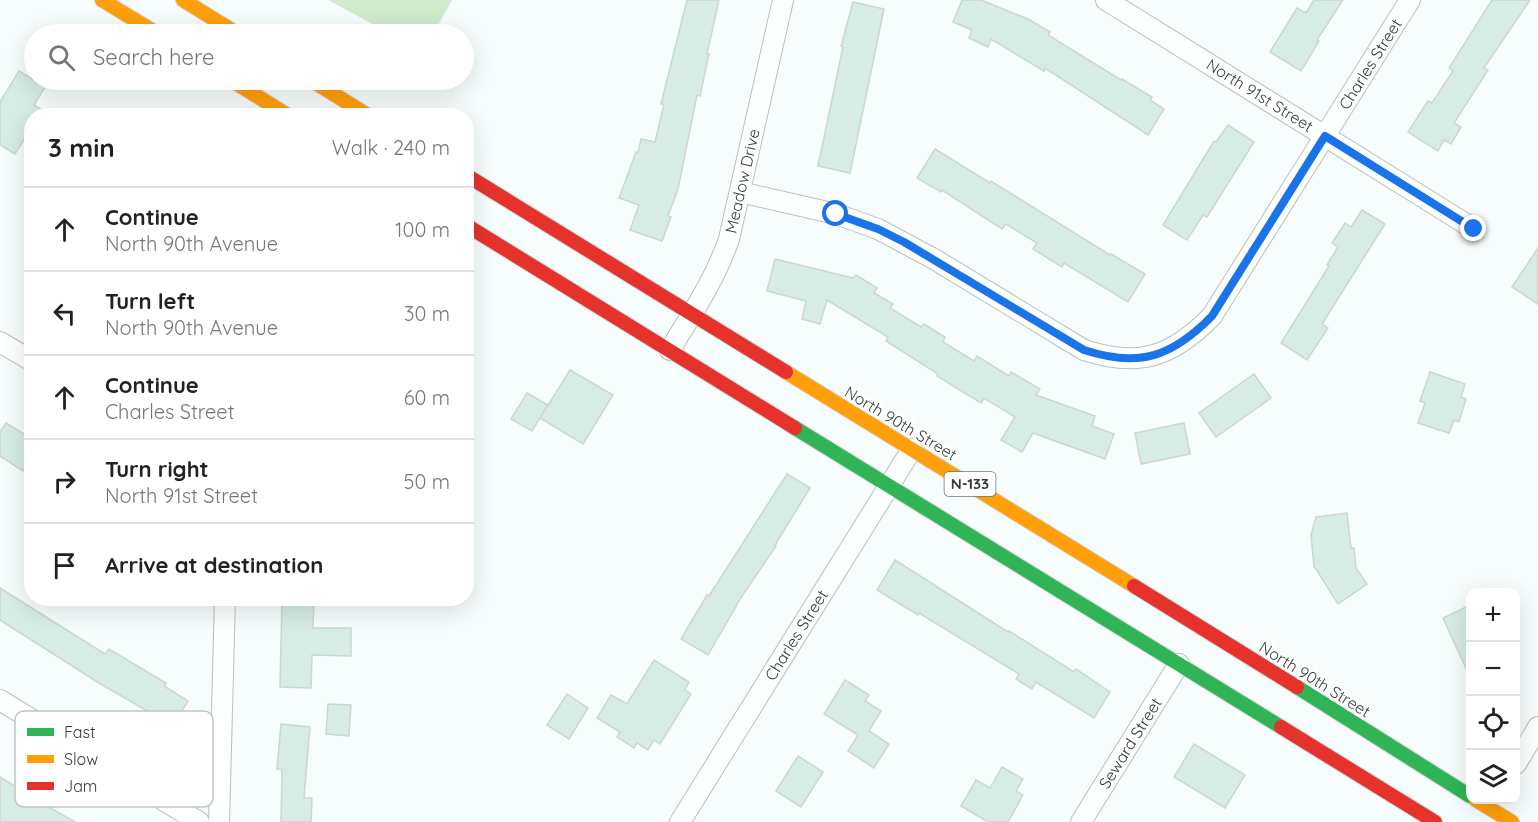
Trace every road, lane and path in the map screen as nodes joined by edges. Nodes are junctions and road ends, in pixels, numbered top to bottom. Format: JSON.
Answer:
{"nodes":[{"id":1,"x":102,"y":0,"type":"edge"},
{"id":2,"x":183,"y":0,"type":"edge"},
{"id":3,"x":783,"y":0,"type":"edge"},
{"id":4,"x":1106,"y":0,"type":"edge"},
{"id":5,"x":1410,"y":0,"type":"edge"},
{"id":6,"x":142,"y":24,"type":"edge"},
{"id":7,"x":222,"y":24,"type":"edge"},
{"id":8,"x":247,"y":90,"type":"edge"},
{"id":9,"x":327,"y":90,"type":"edge"},
{"id":10,"x":276,"y":108,"type":"edge"},
{"id":11,"x":356,"y":108,"type":"edge"},
{"id":12,"x":1325,"y":136,"type":"junction"},
{"id":13,"x":474,"y":180,"type":"edge"},
{"id":14,"x":740,"y":192,"type":"junction"},
{"id":15,"x":1474,"y":229,"type":"dead end"},
{"id":16,"x":474,"y":230,"type":"edge"},
{"id":17,"x":692,"y":314,"type":"junction"},
{"id":18,"x":0,"y":342,"type":"edge"},
{"id":19,"x":670,"y":350,"type":"junction"},
{"id":20,"x":24,"y":356,"type":"edge"},
{"id":21,"x":912,"y":449,"type":"junction"},
{"id":22,"x":889,"y":486,"type":"junction"},
{"id":23,"x":225,"y":606,"type":"edge"},
{"id":24,"x":1179,"y":664,"type":"junction"},
{"id":25,"x":0,"y":700,"type":"edge"},
{"id":26,"x":18,"y":711,"type":"edge"},
{"id":27,"x":1538,"y":727,"type":"edge"},
{"id":28,"x":1520,"y":756,"type":"edge"},
{"id":29,"x":1466,"y":793,"type":"edge"},
{"id":30,"x":175,"y":807,"type":"edge"},
{"id":31,"x":1485,"y":807,"type":"edge"},
{"id":32,"x":199,"y":822,"type":"edge"},
{"id":33,"x":219,"y":822,"type":"edge"},
{"id":34,"x":680,"y":822,"type":"edge"},
{"id":35,"x":1081,"y":822,"type":"edge"},
{"id":36,"x":1435,"y":822,"type":"edge"},
{"id":37,"x":1512,"y":822,"type":"edge"}],
"edges":[{"from":1,"to":6,"type":"main road"},
{"from":2,"to":7,"type":"main road"},
{"from":3,"to":14,"type":"street","name":"Meadow Drive"},
{"from":4,"to":12,"type":"street","name":"North 91st Street"},
{"from":5,"to":12,"type":"street","name":"Charles Street"},
{"from":8,"to":10,"type":"main road"},
{"from":9,"to":11,"type":"main road"},
{"from":12,"to":14,"type":"street","name":"Charles Street"},
{"from":12,"to":15,"type":"street","name":"North 91st Street"},
{"from":13,"to":17,"type":"main road","name":"North 90th Street","number":"N-133"},
{"from":14,"to":17,"type":"street","name":"Meadow Drive"},
{"from":16,"to":19,"type":"main road","number":"N-133"},
{"from":17,"to":19,"type":"street","name":"Meadow Drive"},
{"from":17,"to":21,"type":"main road","name":"North 90th Street","number":"N-133"},
{"from":18,"to":20,"type":"street"},
{"from":19,"to":22,"type":"main road","number":"N-133"},
{"from":21,"to":22,"type":"street","name":"Charles Street"},
{"from":21,"to":29,"type":"main road","name":"North 90th Street","number":"N-133"},
{"from":22,"to":24,"type":"main road","number":"N-133"},
{"from":22,"to":34,"type":"street","name":"Charles Street"},
{"from":23,"to":33,"type":"street"},
{"from":24,"to":35,"type":"street","name":"Seward Street"},
{"from":24,"to":36,"type":"main road","number":"N-133"},
{"from":25,"to":26,"type":"street"},
{"from":27,"to":28,"type":"street"},
{"from":30,"to":32,"type":"street"},
{"from":31,"to":37,"type":"main road"}]}
